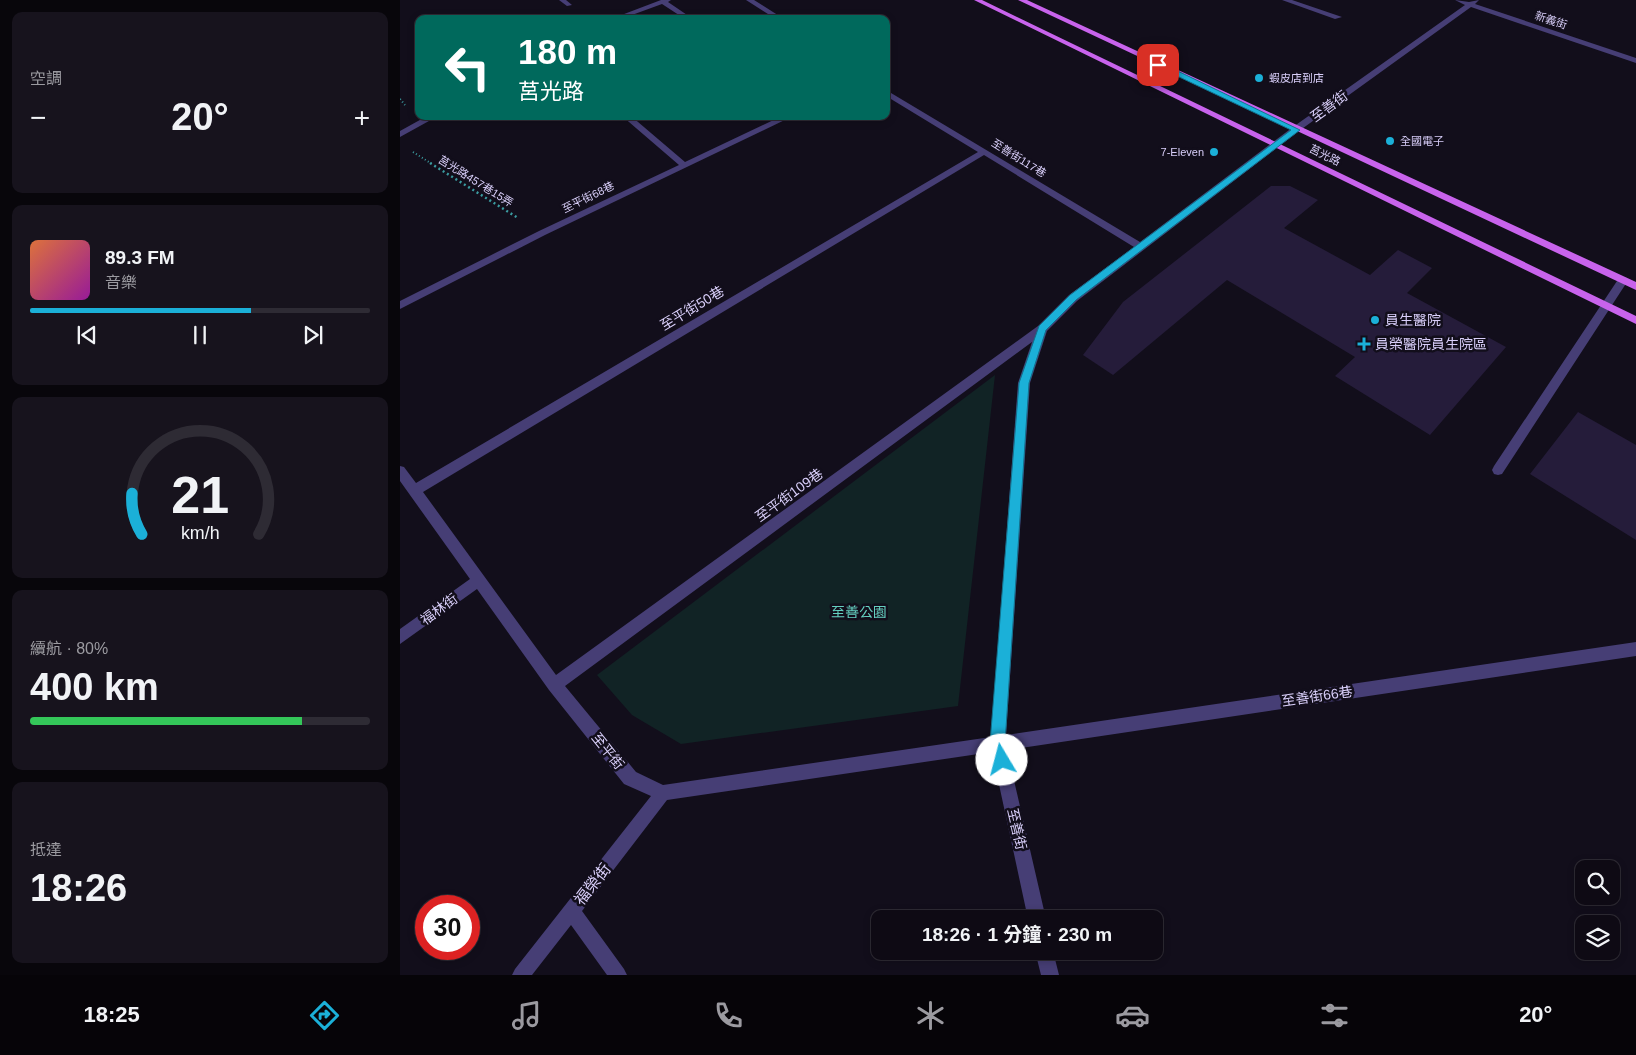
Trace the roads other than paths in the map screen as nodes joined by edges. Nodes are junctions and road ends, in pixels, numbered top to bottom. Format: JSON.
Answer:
{"nodes":[{"id":1,"x":562,"y":0,"type":"edge"},
{"id":2,"x":750,"y":0,"type":"edge"},
{"id":3,"x":977,"y":0,"type":"edge"},
{"id":4,"x":1020,"y":0,"type":"edge"},
{"id":5,"x":1285,"y":0,"type":"edge"},
{"id":6,"x":1458,"y":0,"type":"edge"},
{"id":7,"x":665,"y":1,"type":"edge"},
{"id":8,"x":1473,"y":2,"type":"edge"},
{"id":9,"x":569,"y":5,"type":"dead end"},
{"id":10,"x":625,"y":15,"type":"edge"},
{"id":11,"x":684,"y":15,"type":"edge"},
{"id":12,"x":775,"y":15,"type":"edge"},
{"id":13,"x":1338,"y":17,"type":"dead end"},
{"id":14,"x":1636,"y":61,"type":"edge"},
{"id":15,"x":890,"y":94,"type":"edge"},
{"id":16,"x":426,"y":120,"type":"edge"},
{"id":17,"x":631,"y":120,"type":"edge"},
{"id":18,"x":780,"y":120,"type":"edge"},
{"id":19,"x":1296,"y":130,"type":"junction"},
{"id":20,"x":400,"y":134,"type":"edge"},
{"id":21,"x":1277,"y":144,"type":"junction"},
{"id":22,"x":985,"y":150,"type":"junction"},
{"id":23,"x":684,"y":165,"type":"junction"},
{"id":24,"x":1140,"y":246,"type":"junction"},
{"id":25,"x":1623,"y":280,"type":"junction"},
{"id":26,"x":1636,"y":286,"type":"edge"},
{"id":27,"x":400,"y":305,"type":"edge"},
{"id":28,"x":1607,"y":306,"type":"junction"},
{"id":29,"x":1636,"y":320,"type":"edge"},
{"id":30,"x":1042,"y":329,"type":"junction"},
{"id":31,"x":1498,"y":470,"type":"dead end"},
{"id":32,"x":400,"y":471,"type":"edge"},
{"id":33,"x":414,"y":491,"type":"junction"},
{"id":34,"x":479,"y":580,"type":"junction"},
{"id":35,"x":400,"y":637,"type":"edge"},
{"id":36,"x":1636,"y":649,"type":"edge"},
{"id":37,"x":554,"y":685,"type":"junction"},
{"id":38,"x":998,"y":743,"type":"junction"},
{"id":39,"x":663,"y":793,"type":"junction"},
{"id":40,"x":1035,"y":910,"type":"edge"},
{"id":41,"x":571,"y":911,"type":"junction"},
{"id":42,"x":1046,"y":960,"type":"edge"},
{"id":43,"x":521,"y":975,"type":"edge"},
{"id":44,"x":618,"y":975,"type":"edge"},
{"id":45,"x":1050,"y":975,"type":"edge"}],
"edges":[{"from":1,"to":9,"type":"street"},
{"from":2,"to":12,"type":"street"},
{"from":3,"to":21,"type":"main road","name":"莒光路"},
{"from":4,"to":19,"type":"main road","name":"莒光路"},
{"from":5,"to":13,"type":"street"},
{"from":6,"to":8,"type":"street","name":"新義街"},
{"from":7,"to":10,"type":"street"},
{"from":7,"to":11,"type":"street"},
{"from":8,"to":14,"type":"street","name":"新義街"},
{"from":8,"to":19,"type":"street","name":"至善街"},
{"from":15,"to":22,"type":"street","name":"至善街117巷"},
{"from":16,"to":20,"type":"street"},
{"from":17,"to":23,"type":"street"},
{"from":18,"to":23,"type":"street","name":"至平街68巷"},
{"from":19,"to":21,"type":"street","name":"至善街"},
{"from":19,"to":25,"type":"main road","name":"莒光路"},
{"from":21,"to":24,"type":"street","name":"至善街"},
{"from":21,"to":28,"type":"main road","name":"莒光路"},
{"from":22,"to":24,"type":"street","name":"至善街117巷"},
{"from":22,"to":33,"type":"street","name":"至平街50巷"},
{"from":23,"to":27,"type":"street","name":"至平街68巷"},
{"from":24,"to":30,"type":"street","name":"至善街"},
{"from":25,"to":26,"type":"main road","name":"莒光路"},
{"from":25,"to":28,"type":"street"},
{"from":28,"to":29,"type":"main road","name":"莒光路"},
{"from":28,"to":31,"type":"street"},
{"from":30,"to":37,"type":"street","name":"至平街109巷"},
{"from":30,"to":38,"type":"street","name":"至善街"},
{"from":32,"to":33,"type":"street","name":"至平街"},
{"from":33,"to":34,"type":"street","name":"至平街"},
{"from":34,"to":35,"type":"street","name":"福林街"},
{"from":34,"to":37,"type":"street","name":"至平街"},
{"from":36,"to":38,"type":"street","name":"至善街66巷"},
{"from":37,"to":39,"type":"street","name":"至平街"},
{"from":38,"to":39,"type":"street"},
{"from":38,"to":40,"type":"street","name":"至善街"},
{"from":39,"to":41,"type":"street","name":"福榮街"},
{"from":41,"to":43,"type":"street","name":"福榮街"},
{"from":41,"to":44,"type":"street"},
{"from":42,"to":45,"type":"street"}]}
